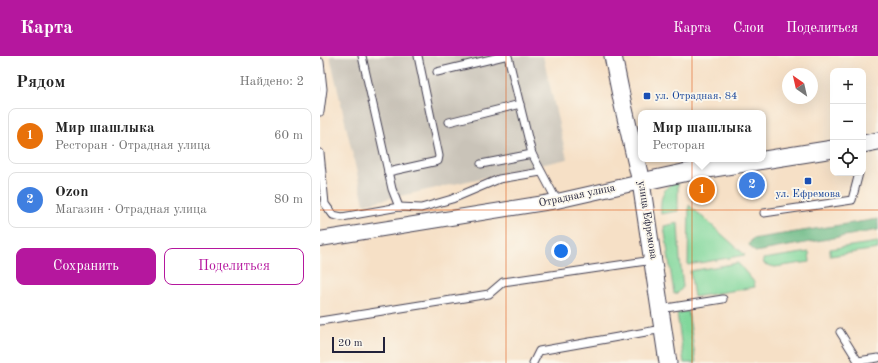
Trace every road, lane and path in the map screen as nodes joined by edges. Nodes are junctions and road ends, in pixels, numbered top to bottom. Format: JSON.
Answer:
{"nodes":[{"id":1,"x":362,"y":56,"type":"edge"},
{"id":2,"x":418,"y":56,"type":"edge"},
{"id":3,"x":504,"y":56,"type":"edge"},
{"id":4,"x":508,"y":56,"type":"edge"},
{"id":5,"x":613,"y":56,"type":"edge"},
{"id":6,"x":320,"y":62,"type":"edge"},
{"id":7,"x":437,"y":72,"type":"dead end"},
{"id":8,"x":520,"y":104,"type":"junction"},
{"id":9,"x":320,"y":112,"type":"edge"},
{"id":10,"x":449,"y":122,"type":"dead end"},
{"id":11,"x":878,"y":141,"type":"edge"},
{"id":12,"x":866,"y":143,"type":"edge"},
{"id":13,"x":830,"y":148,"type":"edge"},
{"id":14,"x":320,"y":153,"type":"edge"},
{"id":15,"x":532,"y":154,"type":"junction"},
{"id":16,"x":766,"y":159,"type":"edge"},
{"id":17,"x":749,"y":162,"type":"edge"},
{"id":18,"x":481,"y":164,"type":"dead end"},
{"id":19,"x":388,"y":172,"type":"junction"},
{"id":20,"x":541,"y":172,"type":"junction"},
{"id":21,"x":858,"y":176,"type":"edge"},
{"id":22,"x":641,"y":182,"type":"junction"},
{"id":23,"x":557,"y":201,"type":"junction"},
{"id":24,"x":399,"y":207,"type":"junction"},
{"id":25,"x":764,"y":213,"type":"dead end"},
{"id":26,"x":320,"y":239,"type":"edge"},
{"id":27,"x":653,"y":260,"type":"junction"},
{"id":28,"x":723,"y":299,"type":"dead end"},
{"id":29,"x":660,"y":309,"type":"junction"},
{"id":30,"x":320,"y":321,"type":"edge"},
{"id":31,"x":663,"y":329,"type":"junction"},
{"id":32,"x":840,"y":332,"type":"dead end"},
{"id":33,"x":874,"y":360,"type":"edge"},
{"id":34,"x":533,"y":363,"type":"edge"},
{"id":35,"x":668,"y":363,"type":"edge"}],
"edges":[{"from":1,"to":19,"type":"lane"},
{"from":2,"to":19,"type":"lane"},
{"from":3,"to":7,"type":"lane"},
{"from":4,"to":8,"type":"lane"},
{"from":5,"to":22,"type":"street","name":"улица Ефремова"},
{"from":6,"to":9,"type":"lane"},
{"from":8,"to":10,"type":"lane"},
{"from":8,"to":15,"type":"lane"},
{"from":11,"to":12,"type":"street"},
{"from":13,"to":16,"type":"street","name":"Отрадная улица"},
{"from":14,"to":24,"type":"lane"},
{"from":15,"to":18,"type":"lane"},
{"from":15,"to":20,"type":"lane"},
{"from":17,"to":22,"type":"street","name":"Отрадная улица"},
{"from":19,"to":24,"type":"lane"},
{"from":20,"to":23,"type":"lane"},
{"from":20,"to":24,"type":"lane"},
{"from":21,"to":25,"type":"lane"},
{"from":22,"to":23,"type":"street","name":"Отрадная улица"},
{"from":22,"to":27,"type":"street","name":"улица Ефремова"},
{"from":23,"to":26,"type":"street","name":"Отрадная улица"},
{"from":27,"to":29,"type":"street","name":"улица Ефремова"},
{"from":27,"to":30,"type":"lane"},
{"from":28,"to":29,"type":"lane"},
{"from":29,"to":31,"type":"street","name":"улица Ефремова"},
{"from":31,"to":34,"type":"lane"},
{"from":31,"to":35,"type":"street","name":"улица Ефремова"},
{"from":32,"to":33,"type":"lane"}]}
